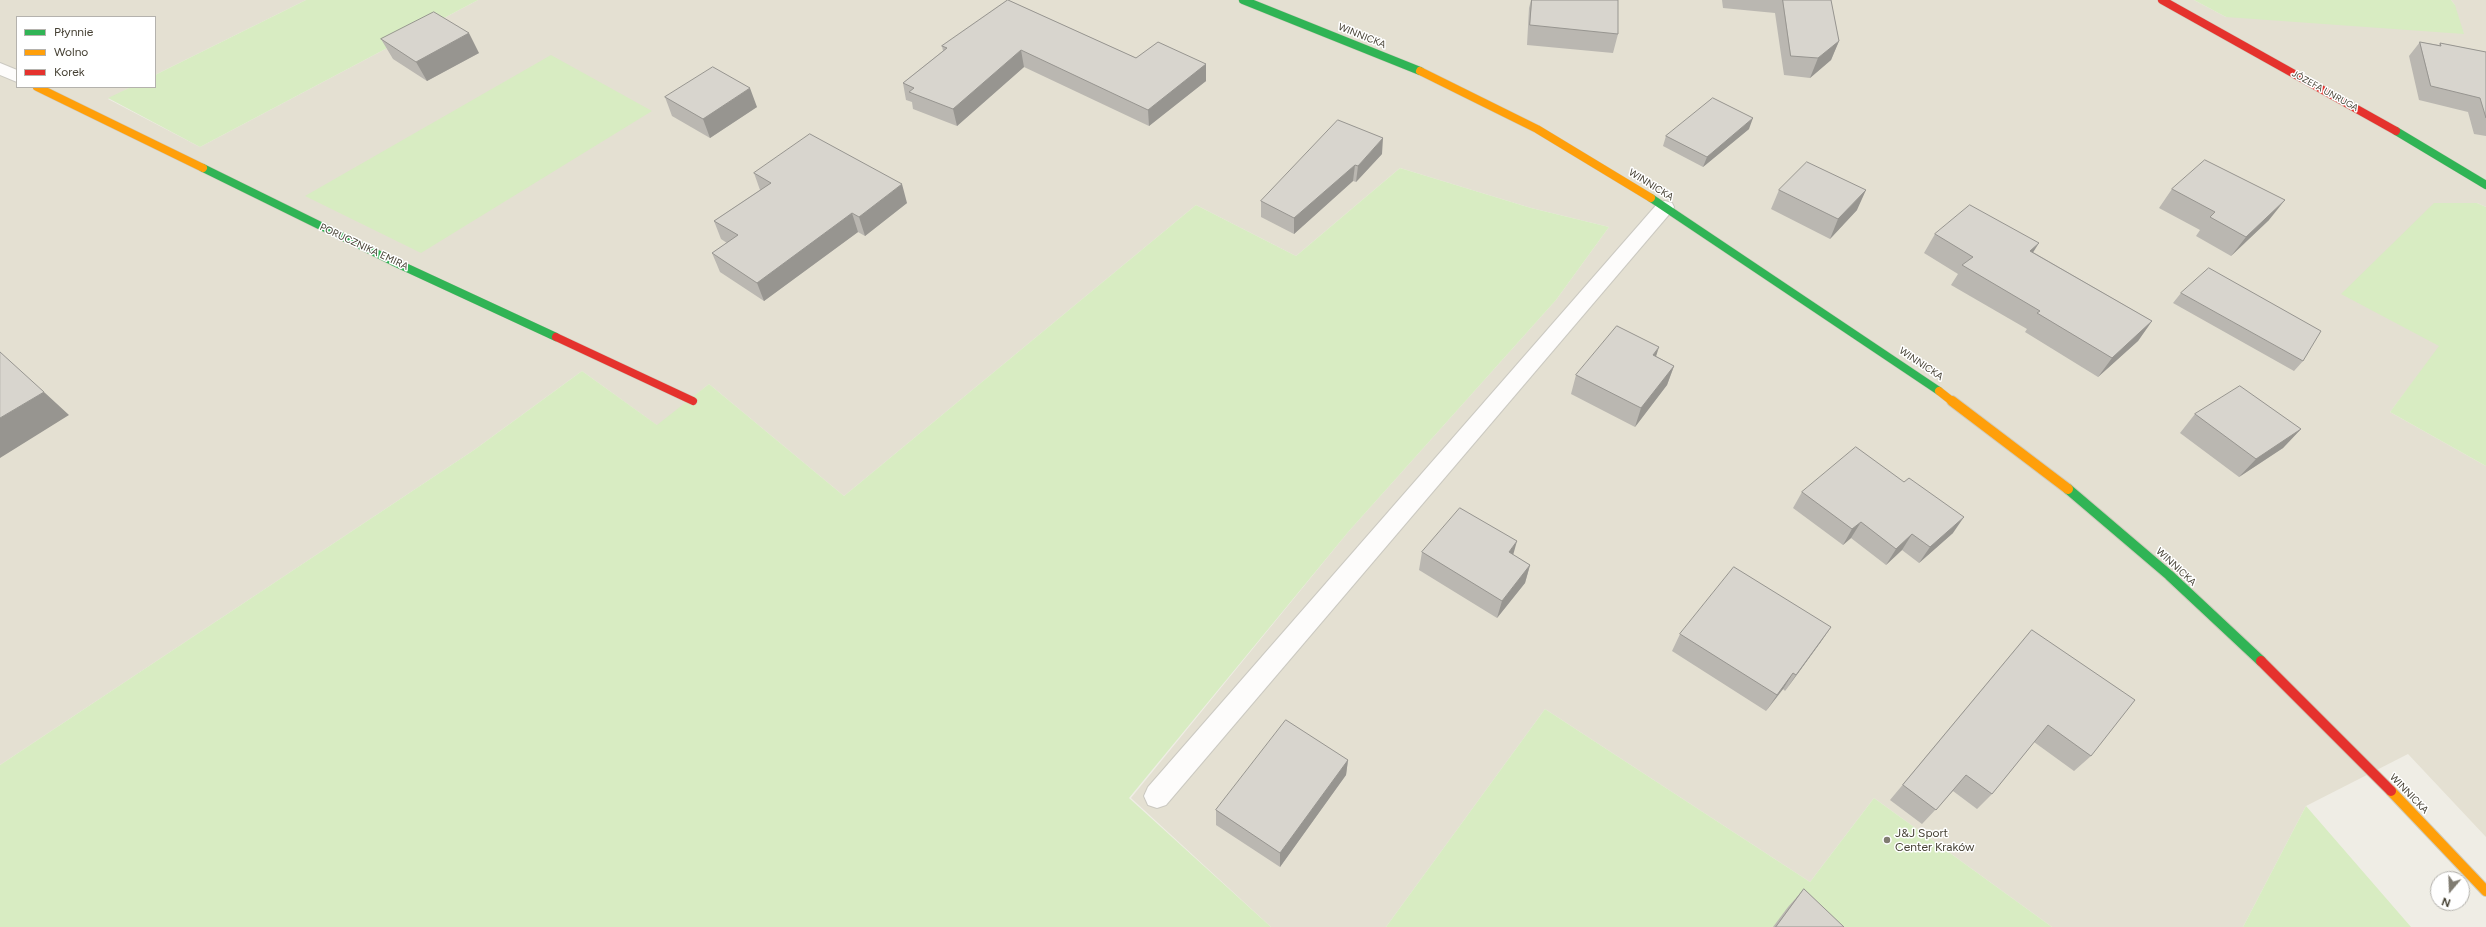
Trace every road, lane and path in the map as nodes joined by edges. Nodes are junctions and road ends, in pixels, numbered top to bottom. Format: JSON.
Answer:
{"nodes":[{"id":1,"x":1243,"y":0,"type":"edge"},
{"id":2,"x":2162,"y":0,"type":"edge"},
{"id":3,"x":0,"y":68,"type":"edge"},
{"id":4,"x":16,"y":76,"type":"edge"},
{"id":5,"x":39,"y":88,"type":"edge"},
{"id":6,"x":2486,"y":185,"type":"edge"},
{"id":7,"x":1665,"y":207,"type":"junction"},
{"id":8,"x":693,"y":401,"type":"dead end"},
{"id":9,"x":1157,"y":796,"type":"dead end"},
{"id":10,"x":2486,"y":891,"type":"edge"}],
"edges":[{"from":1,"to":7,"type":"street","name":"WINNICKA"},
{"from":2,"to":6,"type":"street","name":"JÓZEFA UNRUGA"},
{"from":3,"to":4,"type":"street"},
{"from":5,"to":8,"type":"street","name":"PORUCZNIKA EMIRA"},
{"from":7,"to":9,"type":"street"},
{"from":7,"to":10,"type":"street","name":"WINNICKA"}]}
